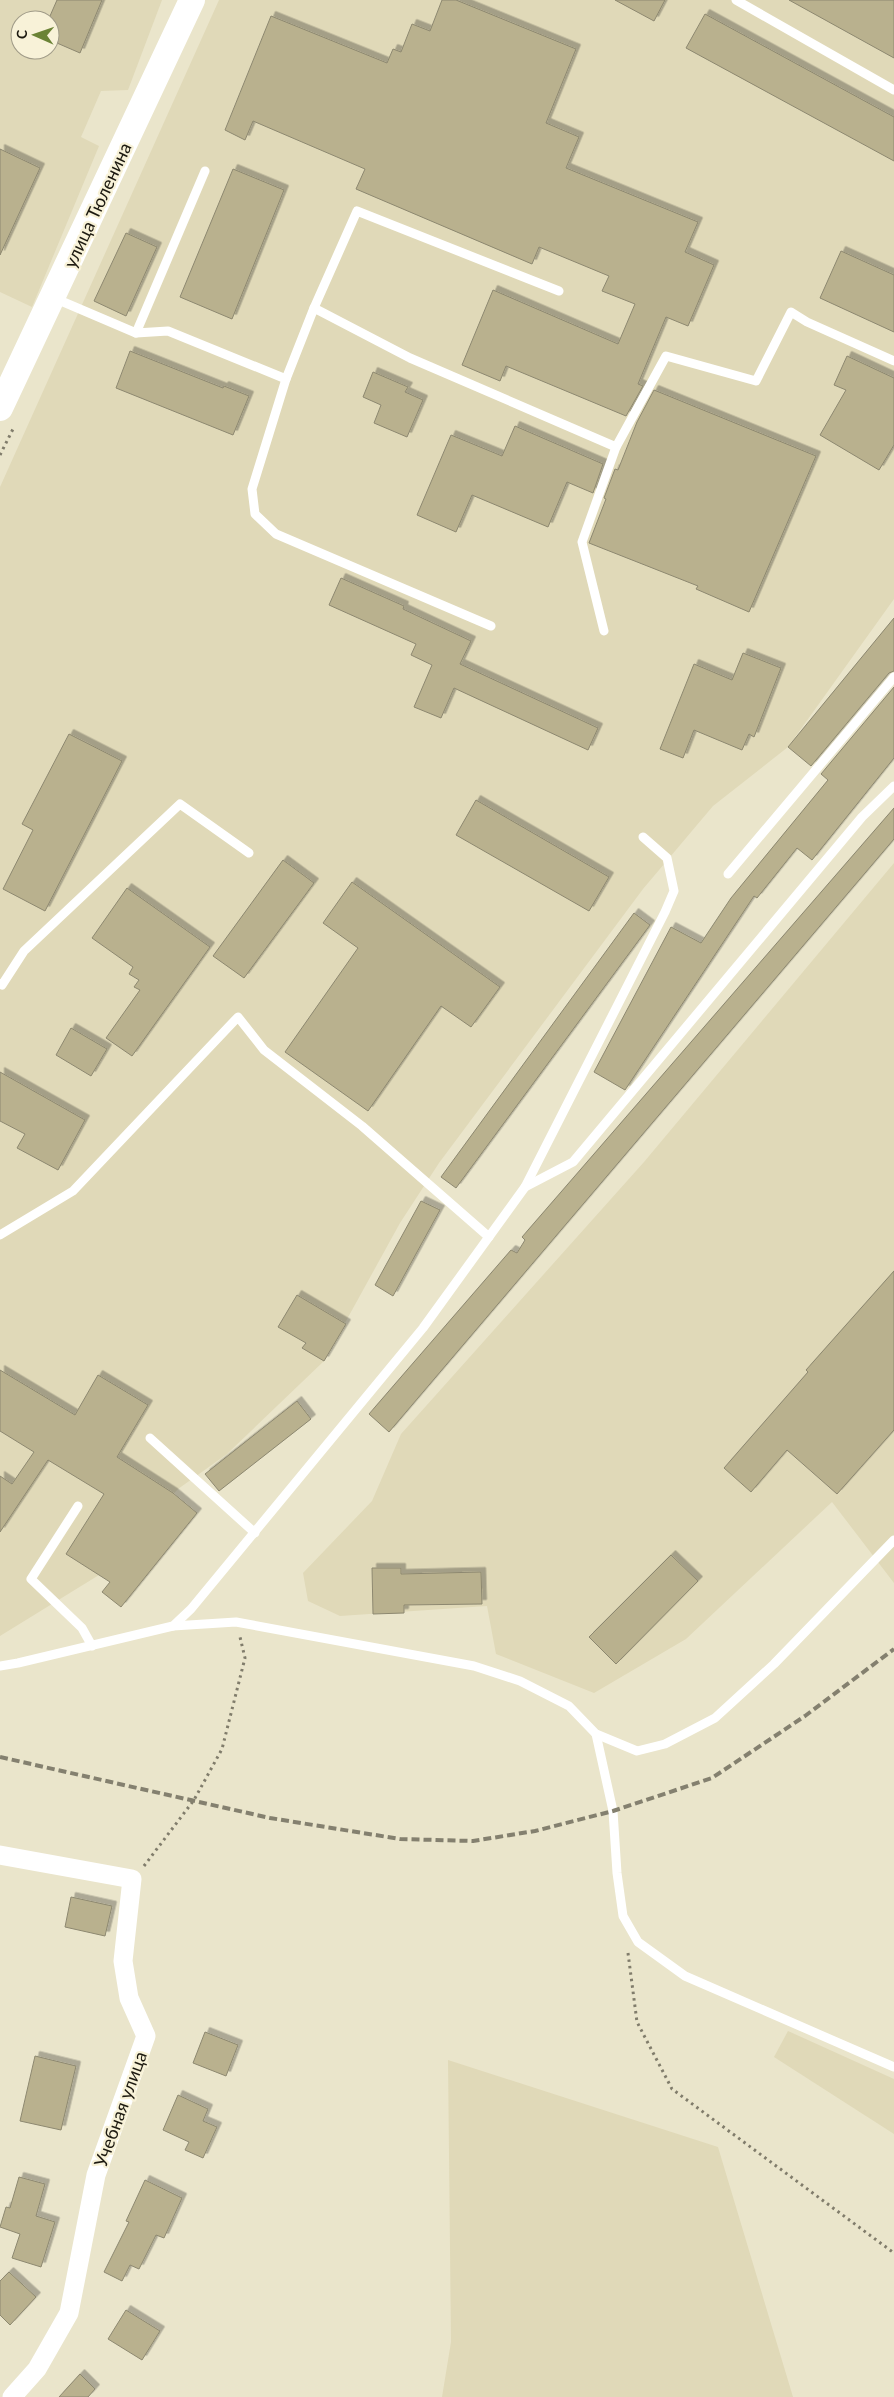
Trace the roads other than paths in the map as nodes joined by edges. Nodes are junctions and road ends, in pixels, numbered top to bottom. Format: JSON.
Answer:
{"nodes":[{"id":1,"x":192,"y":0,"type":"edge"},
{"id":2,"x":736,"y":0,"type":"edge"},
{"id":3,"x":894,"y":90,"type":"edge"},
{"id":4,"x":205,"y":172,"type":"dead end"},
{"id":5,"x":560,"y":291,"type":"dead end"},
{"id":6,"x":54,"y":298,"type":"junction"},
{"id":7,"x":314,"y":308,"type":"junction"},
{"id":8,"x":136,"y":333,"type":"junction"},
{"id":9,"x":894,"y":362,"type":"edge"},
{"id":10,"x":286,"y":379,"type":"junction"},
{"id":11,"x":0,"y":408,"type":"edge"},
{"id":12,"x":616,"y":447,"type":"junction"},
{"id":13,"x":490,"y":626,"type":"dead end"},
{"id":14,"x":604,"y":631,"type":"dead end"},
{"id":15,"x":894,"y":677,"type":"edge"},
{"id":16,"x":894,"y":786,"type":"edge"},
{"id":17,"x":643,"y":837,"type":"dead end"},
{"id":18,"x":249,"y":853,"type":"dead end"},
{"id":19,"x":728,"y":874,"type":"dead end"},
{"id":20,"x":0,"y":984,"type":"edge"},
{"id":21,"x":525,"y":1187,"type":"junction"},
{"id":22,"x":0,"y":1235,"type":"edge"},
{"id":23,"x":489,"y":1238,"type":"junction"},
{"id":24,"x":150,"y":1438,"type":"dead end"},
{"id":25,"x":78,"y":1506,"type":"dead end"},
{"id":26,"x":255,"y":1533,"type":"junction"},
{"id":27,"x":894,"y":1540,"type":"edge"},
{"id":28,"x":173,"y":1626,"type":"junction"},
{"id":29,"x":92,"y":1646,"type":"junction"},
{"id":30,"x":0,"y":1666,"type":"edge"},
{"id":31,"x":596,"y":1734,"type":"junction"},
{"id":32,"x":0,"y":1855,"type":"edge"},
{"id":33,"x":894,"y":2067,"type":"edge"},
{"id":34,"x":12,"y":2397,"type":"edge"}],
"edges":[{"from":1,"to":6,"type":"main road","name":"улица Тюленина"},
{"from":2,"to":3,"type":"lane"},
{"from":4,"to":8,"type":"lane"},
{"from":5,"to":7,"type":"lane"},
{"from":6,"to":8,"type":"lane"},
{"from":6,"to":11,"type":"main road","name":"улица Тюленина"},
{"from":7,"to":10,"type":"lane"},
{"from":7,"to":12,"type":"lane"},
{"from":8,"to":10,"type":"lane"},
{"from":9,"to":12,"type":"lane"},
{"from":10,"to":13,"type":"lane"},
{"from":12,"to":14,"type":"lane"},
{"from":15,"to":19,"type":"lane"},
{"from":16,"to":21,"type":"lane"},
{"from":17,"to":21,"type":"lane"},
{"from":18,"to":20,"type":"lane"},
{"from":21,"to":23,"type":"lane"},
{"from":22,"to":23,"type":"lane"},
{"from":23,"to":26,"type":"lane"},
{"from":24,"to":26,"type":"lane"},
{"from":25,"to":29,"type":"lane"},
{"from":26,"to":28,"type":"lane"},
{"from":27,"to":31,"type":"lane"},
{"from":28,"to":29,"type":"lane"},
{"from":28,"to":31,"type":"lane"},
{"from":29,"to":30,"type":"lane"},
{"from":31,"to":33,"type":"lane"},
{"from":32,"to":34,"type":"street","name":"Учебная улица"}]}
